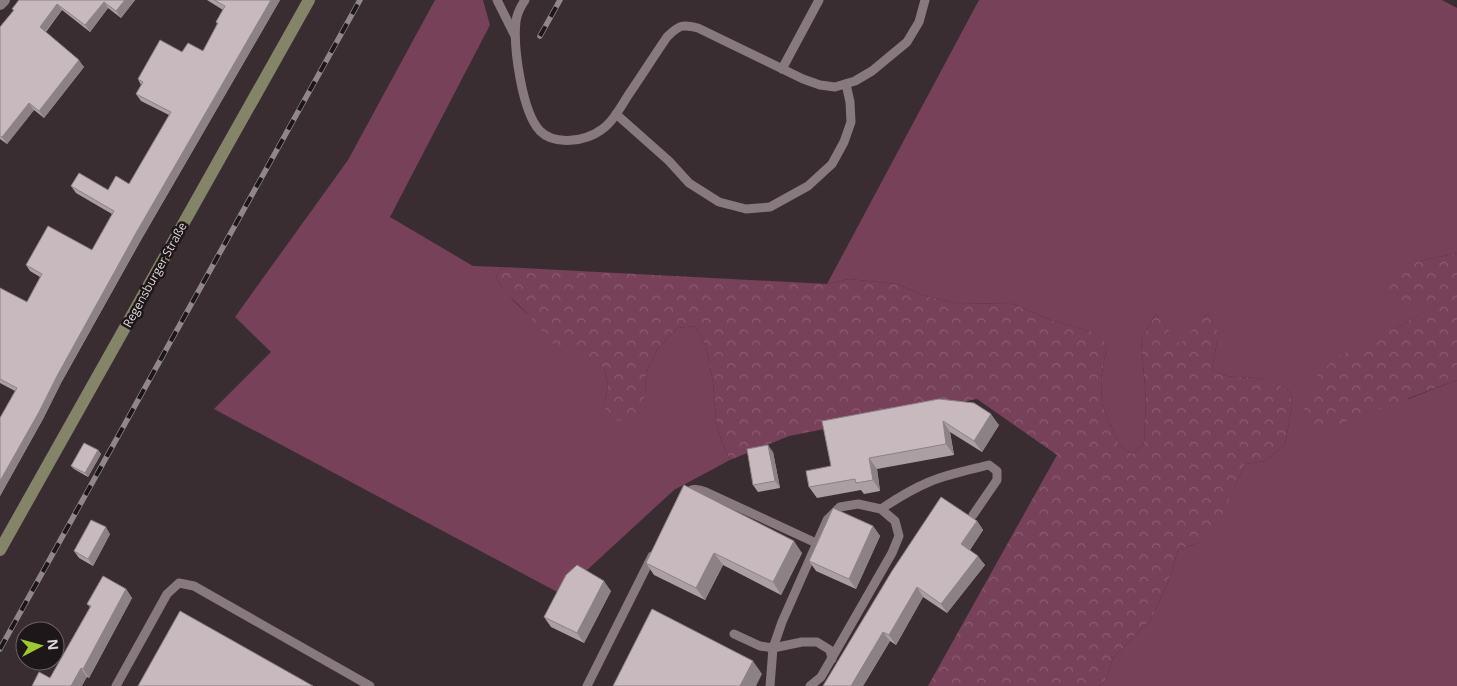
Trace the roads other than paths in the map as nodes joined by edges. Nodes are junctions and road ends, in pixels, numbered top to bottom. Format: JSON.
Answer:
{"nodes":[{"id":1,"x":4,"y":0,"type":"edge"},
{"id":2,"x":309,"y":0,"type":"edge"},
{"id":3,"x":497,"y":0,"type":"edge"},
{"id":4,"x":525,"y":0,"type":"edge"},
{"id":5,"x":819,"y":0,"type":"edge"},
{"id":6,"x":925,"y":0,"type":"edge"},
{"id":7,"x":0,"y":4,"type":"edge"},
{"id":8,"x":515,"y":36,"type":"junction"},
{"id":9,"x":782,"y":69,"type":"junction"},
{"id":10,"x":846,"y":84,"type":"junction"},
{"id":11,"x":616,"y":114,"type":"junction"},
{"id":12,"x":680,"y":501,"type":"edge"},
{"id":13,"x":881,"y":509,"type":"junction"},
{"id":14,"x":973,"y":515,"type":"dead end"},
{"id":15,"x":816,"y":543,"type":"junction"},
{"id":16,"x":658,"y":546,"type":"edge"},
{"id":17,"x":0,"y":550,"type":"edge"},
{"id":18,"x":734,"y":634,"type":"dead end"},
{"id":19,"x":773,"y":648,"type":"junction"},
{"id":20,"x":832,"y":659,"type":"junction"},
{"id":21,"x":116,"y":686,"type":"edge"},
{"id":22,"x":370,"y":686,"type":"edge"},
{"id":23,"x":587,"y":686,"type":"edge"},
{"id":24,"x":770,"y":686,"type":"edge"},
{"id":25,"x":810,"y":686,"type":"edge"}],
"edges":[{"from":1,"to":7,"type":"street"},
{"from":2,"to":17,"type":"main road","name":"Regensburger Straße"},
{"from":3,"to":8,"type":"lane"},
{"from":4,"to":8,"type":"lane"},
{"from":5,"to":9,"type":"lane"},
{"from":6,"to":10,"type":"lane"},
{"from":8,"to":11,"type":"lane"},
{"from":9,"to":10,"type":"lane"},
{"from":9,"to":11,"type":"lane"},
{"from":10,"to":11,"type":"lane"},
{"from":12,"to":15,"type":"lane"},
{"from":13,"to":14,"type":"lane"},
{"from":13,"to":15,"type":"lane"},
{"from":13,"to":20,"type":"lane"},
{"from":15,"to":19,"type":"lane"},
{"from":16,"to":23,"type":"lane"},
{"from":18,"to":19,"type":"lane"},
{"from":19,"to":20,"type":"lane"},
{"from":19,"to":24,"type":"lane"},
{"from":20,"to":25,"type":"lane"},
{"from":21,"to":22,"type":"lane"}]}
